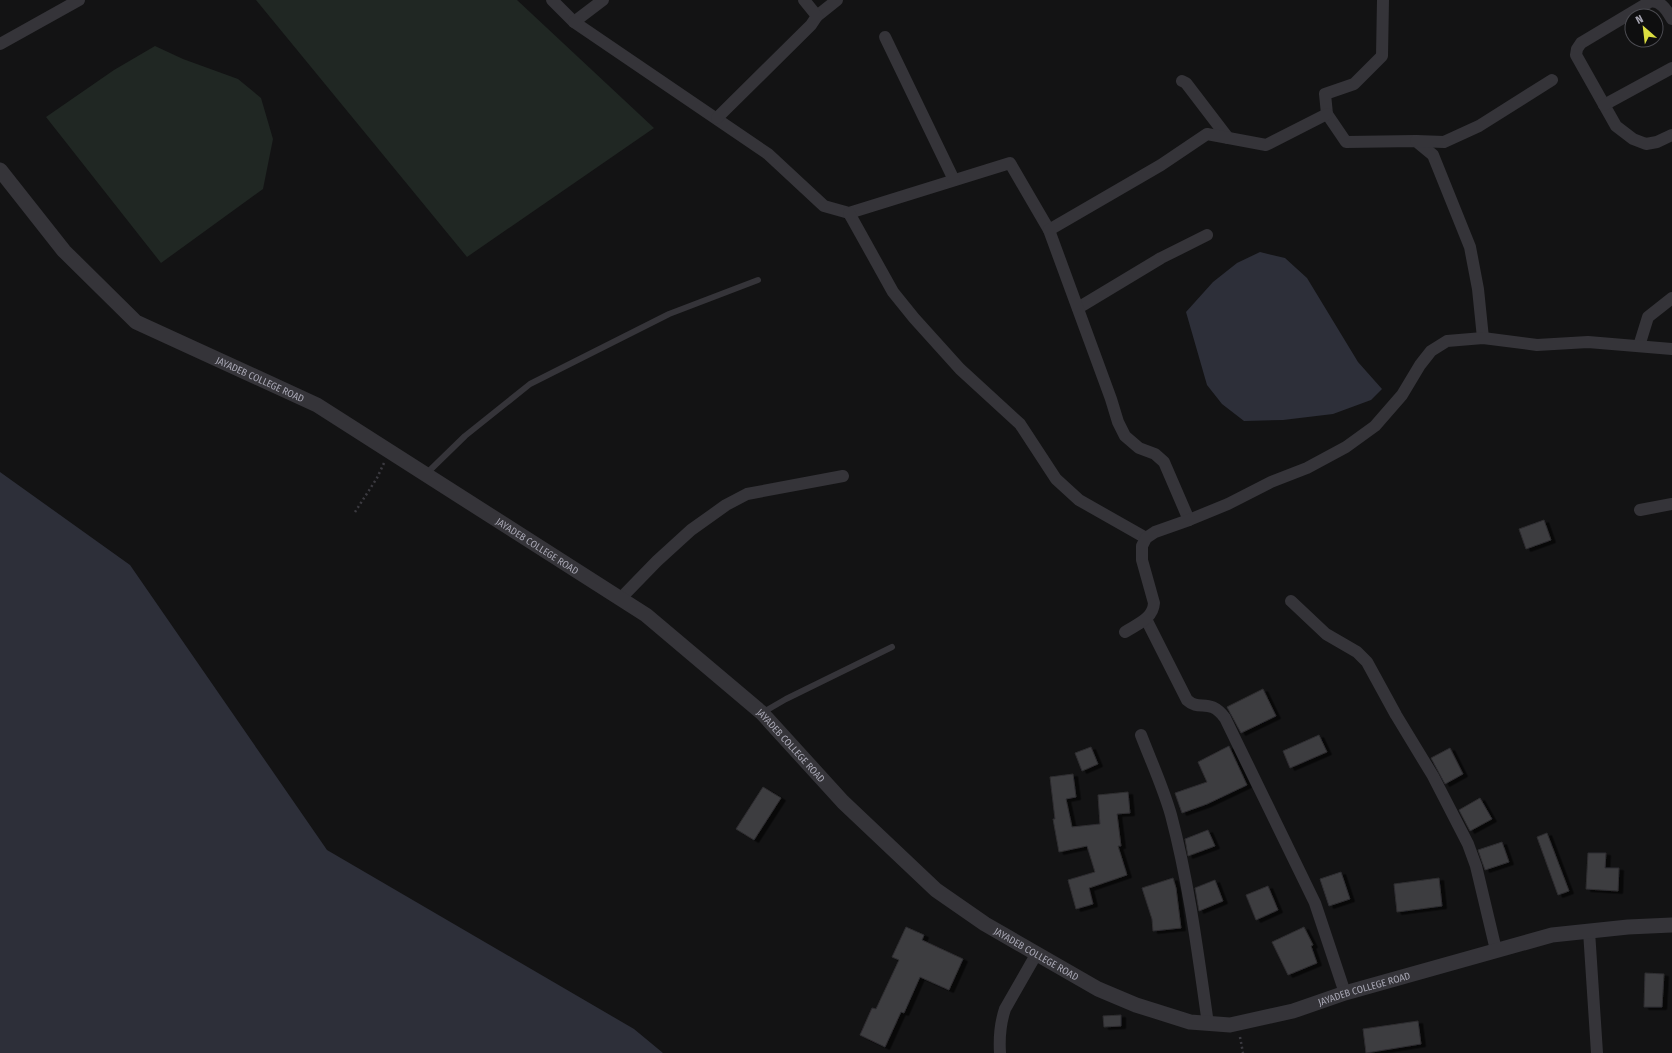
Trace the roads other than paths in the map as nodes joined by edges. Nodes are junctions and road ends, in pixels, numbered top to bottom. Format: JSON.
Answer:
{"nodes":[{"id":1,"x":79,"y":0,"type":"edge"},
{"id":2,"x":552,"y":0,"type":"edge"},
{"id":3,"x":603,"y":0,"type":"edge"},
{"id":4,"x":804,"y":0,"type":"edge"},
{"id":5,"x":837,"y":0,"type":"edge"},
{"id":6,"x":1383,"y":0,"type":"edge"},
{"id":7,"x":817,"y":16,"type":"junction"},
{"id":8,"x":1672,"y":20,"type":"edge"},
{"id":9,"x":574,"y":22,"type":"junction"},
{"id":10,"x":885,"y":37,"type":"dead end"},
{"id":11,"x":0,"y":44,"type":"edge"},
{"id":12,"x":1672,"y":68,"type":"edge"},
{"id":13,"x":1552,"y":80,"type":"dead end"},
{"id":14,"x":1182,"y":81,"type":"dead end"},
{"id":15,"x":1604,"y":105,"type":"junction"},
{"id":16,"x":1327,"y":114,"type":"junction"},
{"id":17,"x":716,"y":118,"type":"junction"},
{"id":18,"x":1672,"y":135,"type":"edge"},
{"id":19,"x":1228,"y":138,"type":"junction"},
{"id":20,"x":1416,"y":140,"type":"junction"},
{"id":21,"x":0,"y":170,"type":"edge"},
{"id":22,"x":954,"y":180,"type":"junction"},
{"id":23,"x":849,"y":213,"type":"junction"},
{"id":24,"x":1049,"y":230,"type":"junction"},
{"id":25,"x":1207,"y":235,"type":"dead end"},
{"id":26,"x":758,"y":280,"type":"dead end"},
{"id":27,"x":1672,"y":298,"type":"edge"},
{"id":28,"x":1078,"y":308,"type":"junction"},
{"id":29,"x":1483,"y":338,"type":"junction"},
{"id":30,"x":1639,"y":346,"type":"junction"},
{"id":31,"x":1672,"y":349,"type":"edge"},
{"id":32,"x":426,"y":474,"type":"junction"},
{"id":33,"x":843,"y":476,"type":"dead end"},
{"id":34,"x":1672,"y":504,"type":"edge"},
{"id":35,"x":1640,"y":510,"type":"dead end"},
{"id":36,"x":1189,"y":520,"type":"junction"},
{"id":37,"x":1146,"y":538,"type":"junction"},
{"id":38,"x":620,"y":599,"type":"junction"},
{"id":39,"x":1290,"y":601,"type":"dead end"},
{"id":40,"x":1146,"y":619,"type":"junction"},
{"id":41,"x":1125,"y":632,"type":"dead end"},
{"id":42,"x":892,"y":647,"type":"dead end"},
{"id":43,"x":762,"y":713,"type":"junction"},
{"id":44,"x":1141,"y":735,"type":"dead end"},
{"id":45,"x":1672,"y":925,"type":"edge"},
{"id":46,"x":1589,"y":931,"type":"junction"},
{"id":47,"x":1496,"y":950,"type":"junction"},
{"id":48,"x":1037,"y":953,"type":"junction"},
{"id":49,"x":1344,"y":993,"type":"junction"},
{"id":50,"x":1208,"y":1024,"type":"junction"},
{"id":51,"x":1000,"y":1053,"type":"edge"},
{"id":52,"x":1597,"y":1053,"type":"edge"}],
"edges":[{"from":1,"to":11,"type":"street"},
{"from":2,"to":9,"type":"street"},
{"from":3,"to":9,"type":"street"},
{"from":4,"to":7,"type":"street"},
{"from":5,"to":7,"type":"street"},
{"from":6,"to":16,"type":"street"},
{"from":7,"to":17,"type":"street"},
{"from":8,"to":15,"type":"street"},
{"from":9,"to":17,"type":"street"},
{"from":10,"to":22,"type":"street"},
{"from":12,"to":15,"type":"street"},
{"from":13,"to":20,"type":"street"},
{"from":14,"to":19,"type":"street"},
{"from":15,"to":18,"type":"street"},
{"from":16,"to":19,"type":"street"},
{"from":16,"to":20,"type":"street"},
{"from":17,"to":23,"type":"street"},
{"from":19,"to":24,"type":"street"},
{"from":20,"to":29,"type":"street"},
{"from":21,"to":32,"type":"street","name":"JAYADEB COLLEGE ROAD"},
{"from":22,"to":23,"type":"street"},
{"from":22,"to":24,"type":"street"},
{"from":23,"to":37,"type":"street"},
{"from":24,"to":28,"type":"street"},
{"from":25,"to":28,"type":"street"},
{"from":26,"to":32,"type":"lane"},
{"from":27,"to":30,"type":"street"},
{"from":28,"to":36,"type":"street"},
{"from":29,"to":30,"type":"street"},
{"from":29,"to":36,"type":"street"},
{"from":30,"to":31,"type":"street"},
{"from":32,"to":38,"type":"street","name":"JAYADEB COLLEGE ROAD"},
{"from":33,"to":38,"type":"street"},
{"from":34,"to":35,"type":"street"},
{"from":36,"to":37,"type":"street"},
{"from":37,"to":40,"type":"street"},
{"from":38,"to":43,"type":"street","name":"JAYADEB COLLEGE ROAD"},
{"from":39,"to":47,"type":"street"},
{"from":40,"to":41,"type":"street"},
{"from":40,"to":49,"type":"street"},
{"from":42,"to":43,"type":"lane"},
{"from":43,"to":48,"type":"street","name":"JAYADEB COLLEGE ROAD"},
{"from":44,"to":50,"type":"street"},
{"from":45,"to":46,"type":"street","name":"JAYADEB COLLEGE ROAD"},
{"from":46,"to":47,"type":"street","name":"JAYADEB COLLEGE ROAD"},
{"from":46,"to":52,"type":"street"},
{"from":47,"to":49,"type":"street","name":"JAYADEB COLLEGE ROAD"},
{"from":48,"to":50,"type":"street","name":"JAYADEB COLLEGE ROAD"},
{"from":48,"to":51,"type":"street"},
{"from":49,"to":50,"type":"street","name":"JAYADEB COLLEGE ROAD"}]}
